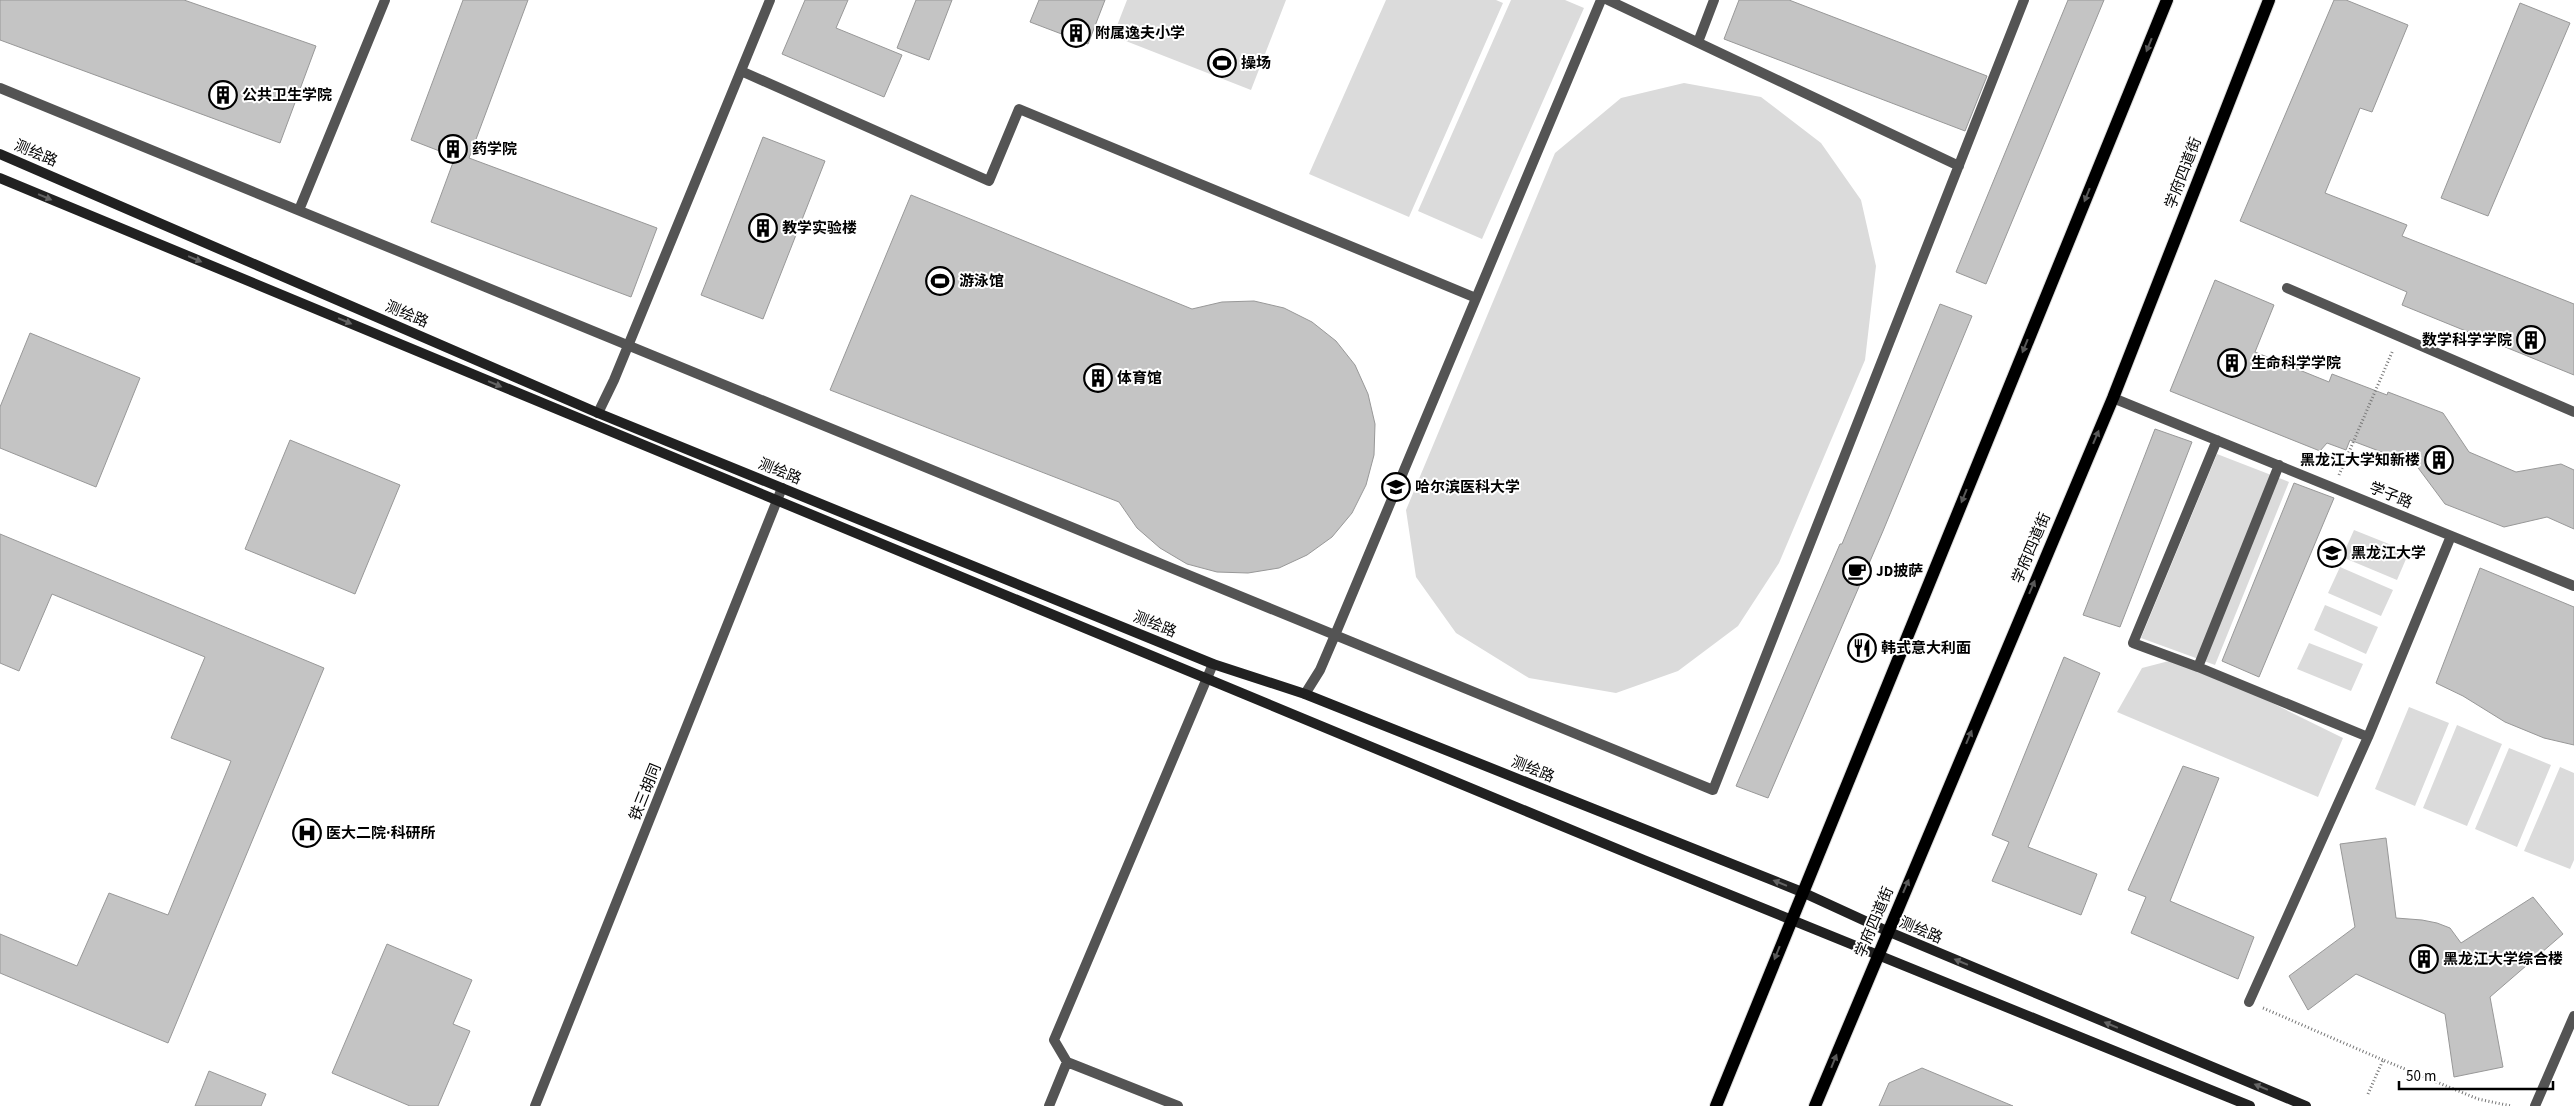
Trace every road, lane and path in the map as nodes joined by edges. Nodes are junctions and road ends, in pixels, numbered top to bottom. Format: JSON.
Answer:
{"nodes":[{"id":1,"x":385,"y":0,"type":"edge"},
{"id":2,"x":770,"y":0,"type":"edge"},
{"id":3,"x":1601,"y":0,"type":"edge"},
{"id":4,"x":1608,"y":0,"type":"edge"},
{"id":5,"x":1714,"y":0,"type":"edge"},
{"id":6,"x":2024,"y":0,"type":"edge"},
{"id":7,"x":2167,"y":0,"type":"edge"},
{"id":8,"x":2269,"y":0,"type":"edge"},
{"id":9,"x":1698,"y":42,"type":"junction"},
{"id":10,"x":741,"y":71,"type":"junction"},
{"id":11,"x":0,"y":88,"type":"edge"},
{"id":12,"x":0,"y":154,"type":"edge"},
{"id":13,"x":1959,"y":166,"type":"junction"},
{"id":14,"x":0,"y":178,"type":"edge"},
{"id":15,"x":299,"y":210,"type":"junction"},
{"id":16,"x":2287,"y":288,"type":"dead end"},
{"id":17,"x":1476,"y":298,"type":"junction"},
{"id":18,"x":2399,"y":336,"type":"junction"},
{"id":19,"x":628,"y":345,"type":"junction"},
{"id":20,"x":2112,"y":398,"type":"junction"},
{"id":21,"x":2574,"y":412,"type":"edge"},
{"id":22,"x":598,"y":413,"type":"junction"},
{"id":23,"x":2217,"y":440,"type":"junction"},
{"id":24,"x":2279,"y":466,"type":"junction"},
{"id":25,"x":782,"y":488,"type":"junction"},
{"id":26,"x":2334,"y":488,"type":"junction"},
{"id":27,"x":777,"y":501,"type":"junction"},
{"id":28,"x":2451,"y":536,"type":"junction"},
{"id":29,"x":2574,"y":586,"type":"edge"},
{"id":30,"x":1335,"y":635,"type":"junction"},
{"id":31,"x":1213,"y":664,"type":"junction"},
{"id":32,"x":2198,"y":667,"type":"junction"},
{"id":33,"x":1207,"y":679,"type":"junction"},
{"id":34,"x":1305,"y":694,"type":"junction"},
{"id":35,"x":2368,"y":737,"type":"junction"},
{"id":36,"x":1802,"y":892,"type":"junction"},
{"id":37,"x":1790,"y":920,"type":"junction"},
{"id":38,"x":1887,"y":931,"type":"junction"},
{"id":39,"x":1877,"y":955,"type":"junction"},
{"id":40,"x":2249,"y":1002,"type":"joint"},
{"id":41,"x":2574,"y":1016,"type":"edge"},
{"id":42,"x":2384,"y":1060,"type":"junction"},
{"id":43,"x":1067,"y":1062,"type":"junction"},
{"id":44,"x":2368,"y":1094,"type":"dead end"},
{"id":45,"x":536,"y":1106,"type":"edge"},
{"id":46,"x":1049,"y":1106,"type":"edge"},
{"id":47,"x":1178,"y":1106,"type":"edge"},
{"id":48,"x":1716,"y":1106,"type":"edge"},
{"id":49,"x":1815,"y":1106,"type":"edge"},
{"id":50,"x":2250,"y":1106,"type":"edge"},
{"id":51,"x":2306,"y":1106,"type":"edge"},
{"id":52,"x":2511,"y":1106,"type":"edge"},
{"id":53,"x":2535,"y":1106,"type":"edge"}],
"edges":[{"from":1,"to":15,"type":"street"},
{"from":2,"to":10,"type":"street"},
{"from":3,"to":17,"type":"street"},
{"from":4,"to":9,"type":"street"},
{"from":5,"to":9,"type":"street"},
{"from":6,"to":13,"type":"street"},
{"from":7,"to":36,"type":"main road","one_way":true},
{"from":8,"to":20,"type":"main road","name":"学府四道街"},
{"from":9,"to":13,"type":"street"},
{"from":10,"to":17,"type":"street"},
{"from":10,"to":19,"type":"street"},
{"from":11,"to":15,"type":"street"},
{"from":12,"to":22,"type":"main road","name":"测绘路"},
{"from":13,"to":30,"type":"street"},
{"from":14,"to":27,"type":"main road","name":"测绘路","one_way":true},
{"from":15,"to":19,"type":"street"},
{"from":16,"to":18,"type":"street"},
{"from":17,"to":30,"type":"street"},
{"from":18,"to":21,"type":"street"},
{"from":18,"to":26,"type":"path"},
{"from":19,"to":22,"type":"street"},
{"from":19,"to":30,"type":"street"},
{"from":20,"to":23,"type":"street","name":"学子路"},
{"from":38,"to":20,"type":"main road","name":"学府四道街","one_way":true},
{"from":22,"to":25,"type":"main road","name":"测绘路"},
{"from":23,"to":24,"type":"street","name":"学子路"},
{"from":23,"to":32,"type":"street"},
{"from":24,"to":26,"type":"street","name":"学子路"},
{"from":24,"to":32,"type":"street"},
{"from":25,"to":27,"type":"street","name":"铁三胡同"},
{"from":25,"to":31,"type":"main road","name":"测绘路"},
{"from":26,"to":28,"type":"street","name":"学子路"},
{"from":27,"to":33,"type":"main road","name":"测绘路"},
{"from":27,"to":45,"type":"street","name":"铁三胡同"},
{"from":28,"to":29,"type":"street","name":"学子路"},
{"from":28,"to":35,"type":"street"},
{"from":30,"to":34,"type":"street"},
{"from":31,"to":33,"type":"street"},
{"from":31,"to":34,"type":"main road","name":"测绘路"},
{"from":32,"to":35,"type":"street"},
{"from":33,"to":37,"type":"main road","name":"测绘路"},
{"from":33,"to":43,"type":"street"},
{"from":36,"to":34,"type":"main road","name":"测绘路","one_way":true},
{"from":35,"to":40,"type":"street"},
{"from":36,"to":37,"type":"main road"},
{"from":36,"to":38,"type":"main road","name":"测绘路"},
{"from":37,"to":39,"type":"main road","name":"测绘路"},
{"from":37,"to":48,"type":"main road","one_way":true},
{"from":38,"to":39,"type":"main road","name":"学府四道街"},
{"from":51,"to":38,"type":"main road","name":"测绘路","one_way":true},
{"from":49,"to":39,"type":"main road","name":"学府四道街","one_way":true},
{"from":39,"to":50,"type":"main road","name":"测绘路"},
{"from":40,"to":42,"type":"path"},
{"from":41,"to":53,"type":"street"},
{"from":42,"to":44,"type":"path"},
{"from":42,"to":52,"type":"path"},
{"from":43,"to":46,"type":"street"},
{"from":43,"to":47,"type":"street"}]}
